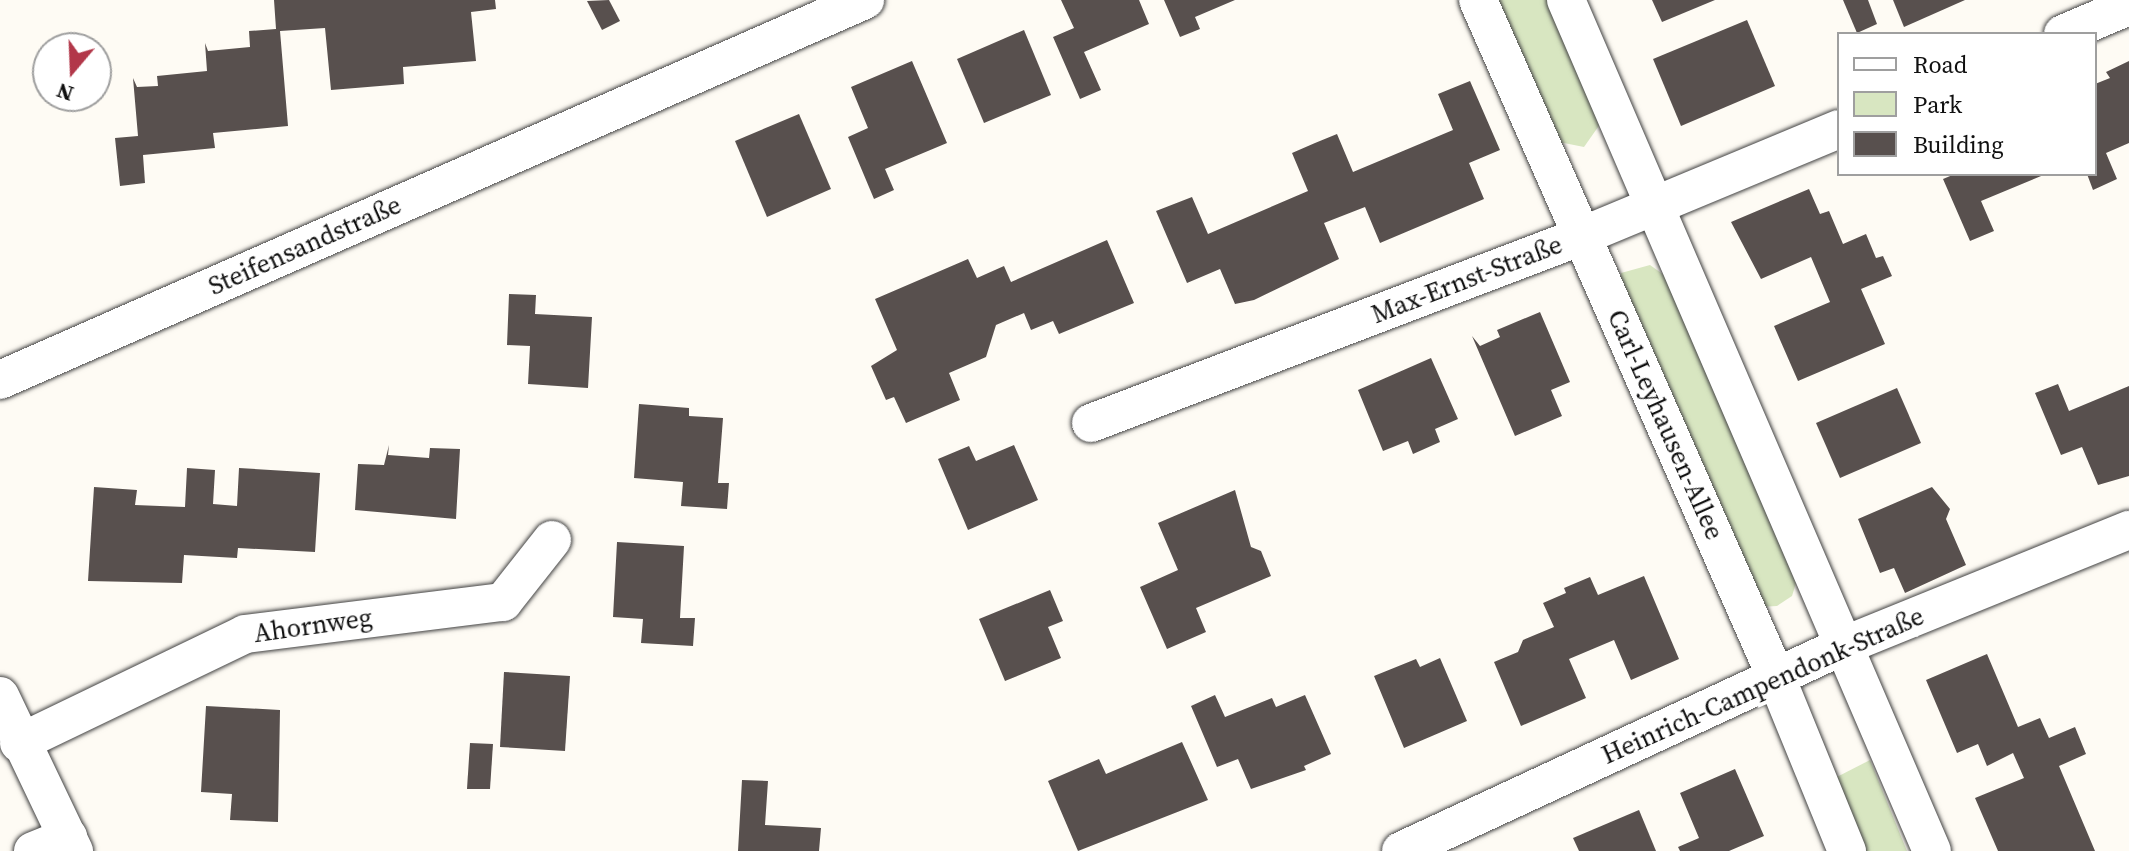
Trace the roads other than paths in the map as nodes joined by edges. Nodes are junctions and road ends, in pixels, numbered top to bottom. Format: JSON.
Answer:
{"nodes":[{"id":1,"x":865,"y":0,"type":"edge"},
{"id":2,"x":1478,"y":0,"type":"edge"},
{"id":3,"x":1566,"y":0,"type":"edge"},
{"id":4,"x":2129,"y":6,"type":"edge"},
{"id":5,"x":2068,"y":32,"type":"edge"},
{"id":6,"x":1837,"y":130,"type":"edge"},
{"id":7,"x":1653,"y":207,"type":"junction"},
{"id":8,"x":1582,"y":236,"type":"junction"},
{"id":9,"x":0,"y":380,"type":"edge"},
{"id":10,"x":1091,"y":423,"type":"dead end"},
{"id":11,"x":2129,"y":530,"type":"edge"},
{"id":12,"x":552,"y":540,"type":"dead end"},
{"id":13,"x":1843,"y":646,"type":"junction"},
{"id":14,"x":1776,"y":677,"type":"junction"},
{"id":15,"x":0,"y":696,"type":"edge"},
{"id":16,"x":19,"y":743,"type":"junction"},
{"id":17,"x":58,"y":846,"type":"edge"},
{"id":18,"x":1401,"y":851,"type":"edge"},
{"id":19,"x":1847,"y":851,"type":"edge"},
{"id":20,"x":1932,"y":851,"type":"edge"}],
"edges":[{"from":1,"to":9,"type":"street","name":"Steifensandstraße"},
{"from":2,"to":8,"type":"street","name":"Carl-Leyhausen-Allee"},
{"from":3,"to":7,"type":"street"},
{"from":4,"to":5,"type":"street"},
{"from":6,"to":7,"type":"street","name":"Max-Ernst-Straße"},
{"from":7,"to":8,"type":"street","name":"Max-Ernst-Straße"},
{"from":7,"to":13,"type":"street"},
{"from":8,"to":10,"type":"street","name":"Max-Ernst-Straße"},
{"from":8,"to":14,"type":"street","name":"Carl-Leyhausen-Allee"},
{"from":11,"to":13,"type":"street","name":"Heinrich-Campendonk-Straße"},
{"from":12,"to":16,"type":"street","name":"Ahornweg"},
{"from":13,"to":14,"type":"street","name":"Heinrich-Campendonk-Straße"},
{"from":13,"to":20,"type":"street"},
{"from":14,"to":18,"type":"street","name":"Heinrich-Campendonk-Straße"},
{"from":14,"to":19,"type":"street","name":"Carl-Leyhausen-Allee"},
{"from":15,"to":16,"type":"street"},
{"from":16,"to":17,"type":"street"}]}
